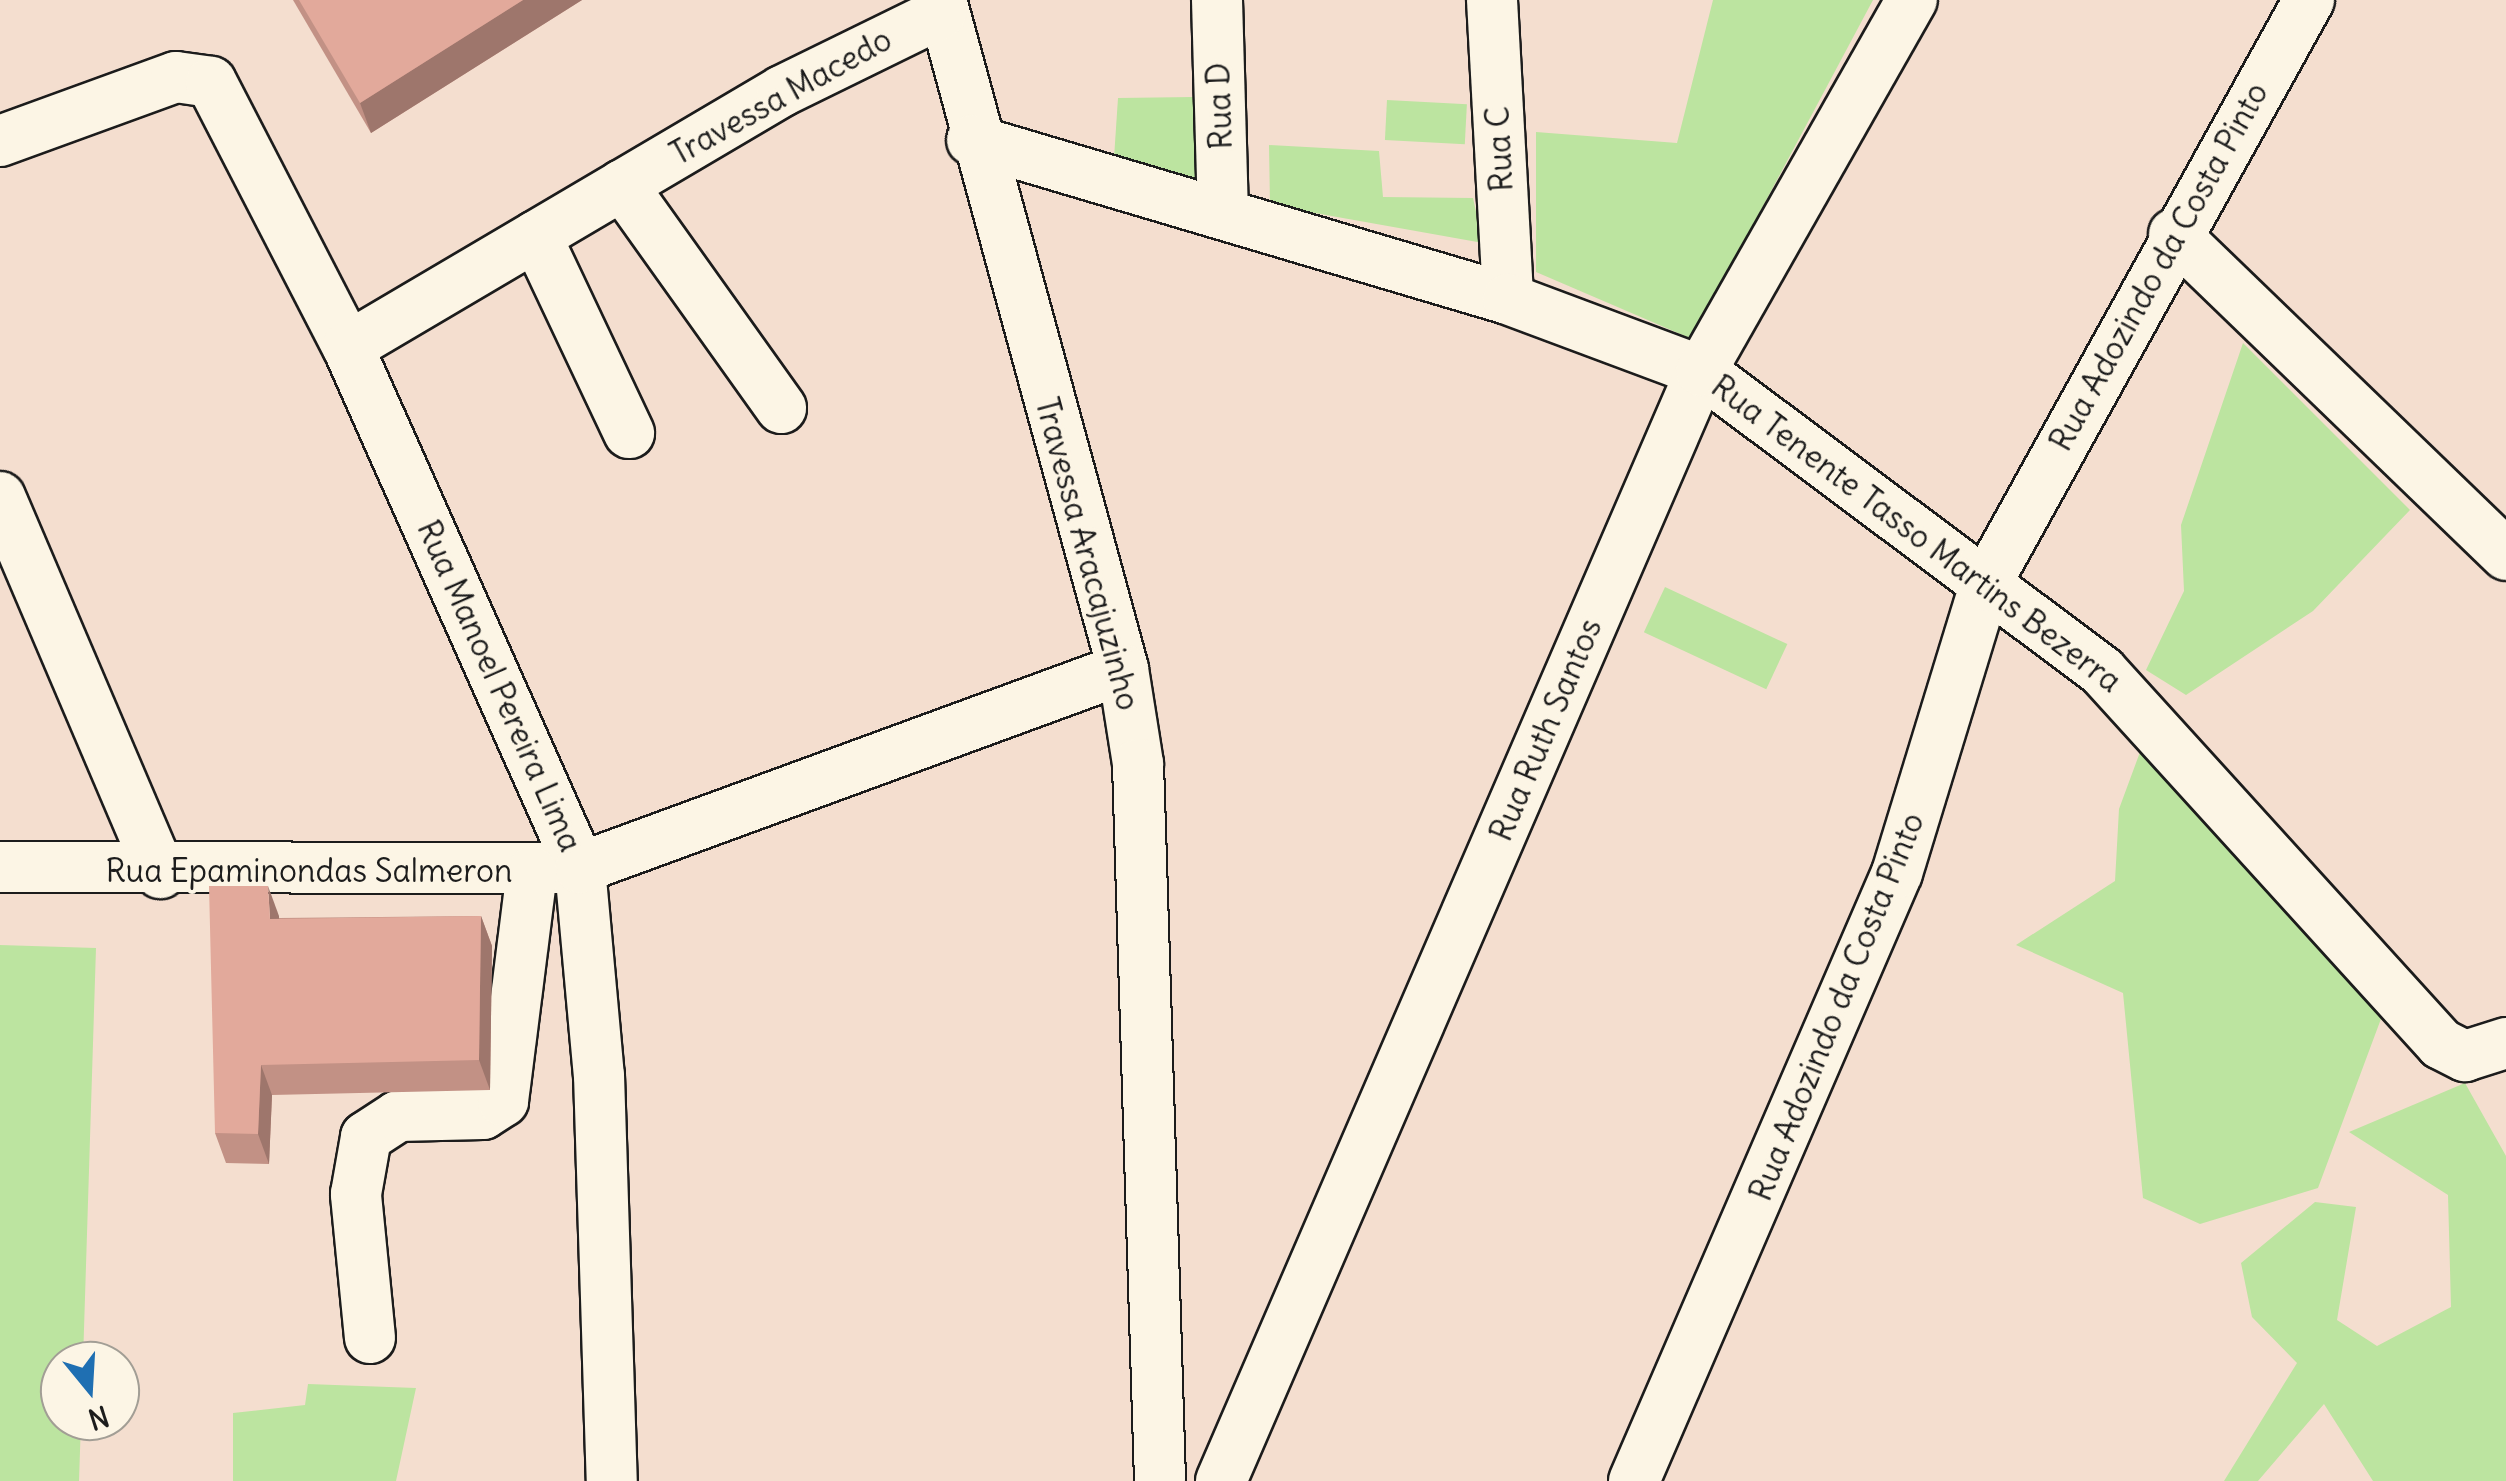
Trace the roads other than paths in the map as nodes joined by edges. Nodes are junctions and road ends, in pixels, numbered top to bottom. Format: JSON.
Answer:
{"nodes":[{"id":1,"x":1217,"y":0,"type":"edge"},
{"id":2,"x":1492,"y":0,"type":"edge"},
{"id":3,"x":1912,"y":0,"type":"edge"},
{"id":4,"x":2308,"y":0,"type":"edge"},
{"id":5,"x":941,"y":6,"type":"edge"},
{"id":6,"x":972,"y":140,"type":"junction"},
{"id":7,"x":0,"y":141,"type":"edge"},
{"id":8,"x":622,"y":185,"type":"junction"},
{"id":9,"x":1223,"y":213,"type":"junction"},
{"id":10,"x":2174,"y":234,"type":"junction"},
{"id":11,"x":536,"y":236,"type":"junction"},
{"id":12,"x":1508,"y":299,"type":"junction"},
{"id":13,"x":348,"y":346,"type":"junction"},
{"id":14,"x":1701,"y":371,"type":"junction"},
{"id":15,"x":781,"y":408,"type":"dead end"},
{"id":16,"x":629,"y":433,"type":"dead end"},
{"id":17,"x":0,"y":497,"type":"edge"},
{"id":18,"x":2506,"y":555,"type":"edge"},
{"id":19,"x":1984,"y":585,"type":"junction"},
{"id":20,"x":1123,"y":669,"type":"junction"},
{"id":21,"x":0,"y":867,"type":"edge"},
{"id":22,"x":580,"y":868,"type":"junction"},
{"id":23,"x":532,"y":872,"type":"junction"},
{"id":24,"x":160,"y":873,"type":"junction"},
{"id":25,"x":2506,"y":1043,"type":"edge"},
{"id":26,"x":370,"y":1338,"type":"dead end"},
{"id":27,"x":612,"y":1481,"type":"edge"},
{"id":28,"x":1160,"y":1481,"type":"edge"},
{"id":29,"x":1222,"y":1481,"type":"edge"},
{"id":30,"x":1634,"y":1481,"type":"edge"}],
"edges":[{"from":1,"to":9,"type":"street","name":"Rua D"},
{"from":2,"to":12,"type":"street","name":"Rua C"},
{"from":3,"to":14,"type":"street","name":"Rua Ruth Santos"},
{"from":4,"to":10,"type":"street","name":"Rua Adozindo da Costa Pinto"},
{"from":5,"to":6,"type":"street","name":"Travessa Aracajuzinho"},
{"from":5,"to":8,"type":"street","name":"Travessa Macedo"},
{"from":6,"to":9,"type":"street","name":"Rua Tenente Tasso Martins Bezerra"},
{"from":6,"to":20,"type":"street","name":"Travessa Aracajuzinho"},
{"from":7,"to":13,"type":"street","name":"Rua Manoel Pereira Lima"},
{"from":8,"to":11,"type":"street","name":"Travessa Macedo"},
{"from":8,"to":15,"type":"street"},
{"from":9,"to":12,"type":"street","name":"Rua Tenente Tasso Martins Bezerra"},
{"from":10,"to":18,"type":"street"},
{"from":10,"to":19,"type":"street","name":"Rua Adozindo da Costa Pinto"},
{"from":11,"to":13,"type":"street","name":"Travessa Macedo"},
{"from":11,"to":16,"type":"street"},
{"from":12,"to":14,"type":"street","name":"Rua Tenente Tasso Martins Bezerra"},
{"from":13,"to":22,"type":"street","name":"Rua Manoel Pereira Lima"},
{"from":14,"to":19,"type":"street","name":"Rua Tenente Tasso Martins Bezerra"},
{"from":14,"to":29,"type":"street","name":"Rua Ruth Santos"},
{"from":17,"to":24,"type":"street"},
{"from":19,"to":25,"type":"street","name":"Rua Tenente Tasso Martins Bezerra"},
{"from":19,"to":30,"type":"street","name":"Rua Adozindo da Costa Pinto"},
{"from":20,"to":22,"type":"street","name":"Rua Epaminondas Salmeron"},
{"from":20,"to":28,"type":"street","name":"Travessa Aracajuzinho"},
{"from":21,"to":24,"type":"street","name":"Rua Epaminondas Salmeron"},
{"from":22,"to":23,"type":"street","name":"Rua Epaminondas Salmeron"},
{"from":22,"to":27,"type":"street","name":"Rua Manoel Pereira Lima"},
{"from":23,"to":24,"type":"street","name":"Rua Epaminondas Salmeron"},
{"from":23,"to":26,"type":"street"}]}
